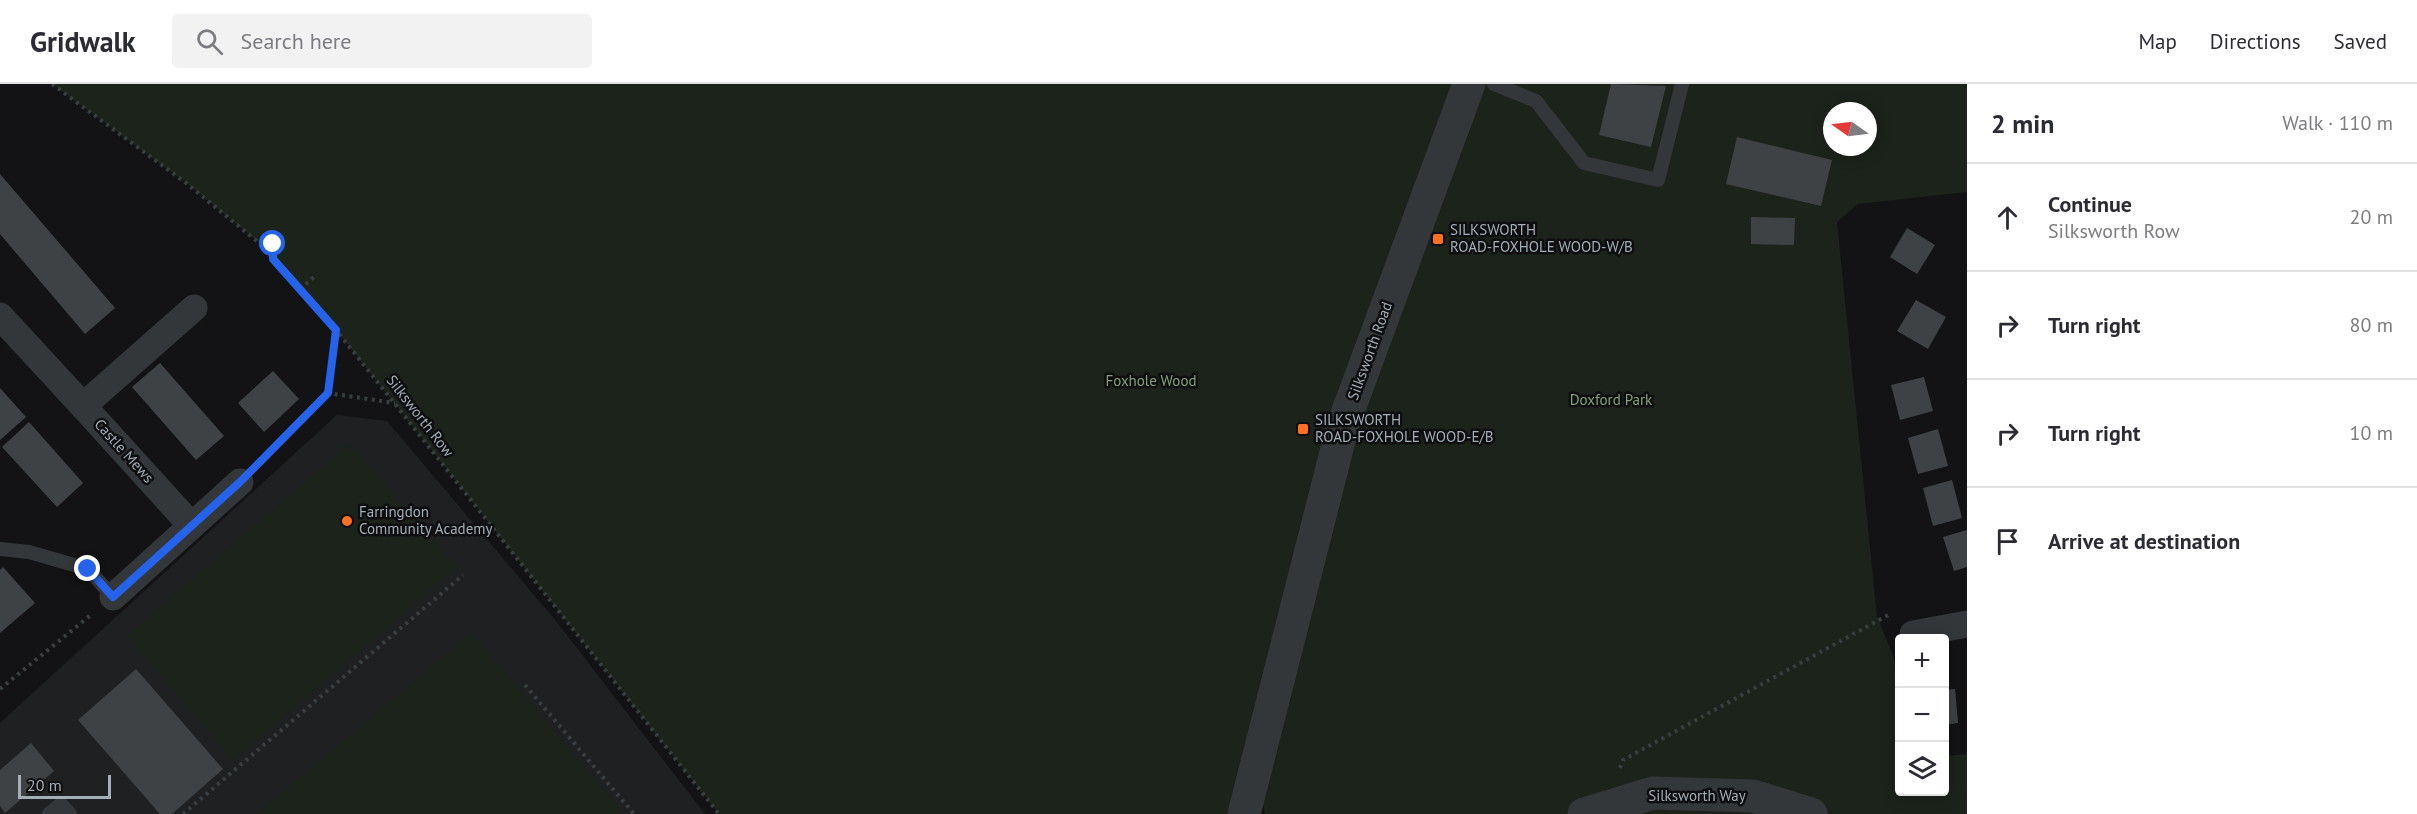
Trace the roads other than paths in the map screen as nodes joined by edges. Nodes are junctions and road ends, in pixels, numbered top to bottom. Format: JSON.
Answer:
{"nodes":[{"id":1,"x":1469,"y":84,"type":"edge"},
{"id":2,"x":1494,"y":84,"type":"edge"},
{"id":3,"x":1682,"y":84,"type":"edge"},
{"id":4,"x":194,"y":308,"type":"dead end"},
{"id":5,"x":0,"y":316,"type":"edge"},
{"id":6,"x":83,"y":406,"type":"junction"},
{"id":7,"x":240,"y":482,"type":"road end"},
{"id":8,"x":191,"y":525,"type":"junction"},
{"id":9,"x":0,"y":549,"type":"edge"},
{"id":10,"x":113,"y":597,"type":"joint"},
{"id":11,"x":1967,"y":624,"type":"edge"},
{"id":12,"x":1913,"y":634,"type":"road end"},
{"id":13,"x":1255,"y":764,"type":"junction"},
{"id":14,"x":1595,"y":810,"type":"edge"},
{"id":15,"x":49,"y":814,"type":"edge"},
{"id":16,"x":70,"y":814,"type":"edge"},
{"id":17,"x":1244,"y":814,"type":"edge"},
{"id":18,"x":1265,"y":814,"type":"edge"},
{"id":19,"x":1811,"y":814,"type":"edge"}],
"edges":[{"from":1,"to":13,"type":"street","name":"Silksworth Road"},
{"from":2,"to":3,"type":"lane"},
{"from":4,"to":6,"type":"street","name":"Castle Mews"},
{"from":5,"to":6,"type":"street"},
{"from":6,"to":8,"type":"street","name":"Castle Mews"},
{"from":7,"to":8,"type":"street"},
{"from":8,"to":10,"type":"street"},
{"from":9,"to":10,"type":"lane"},
{"from":11,"to":12,"type":"street"},
{"from":13,"to":17,"type":"street","name":"Silksworth Road"},
{"from":13,"to":18,"type":"street","name":"Silksworth Road"},
{"from":14,"to":19,"type":"street","name":"Silksworth Way"},
{"from":15,"to":16,"type":"lane"}]}
